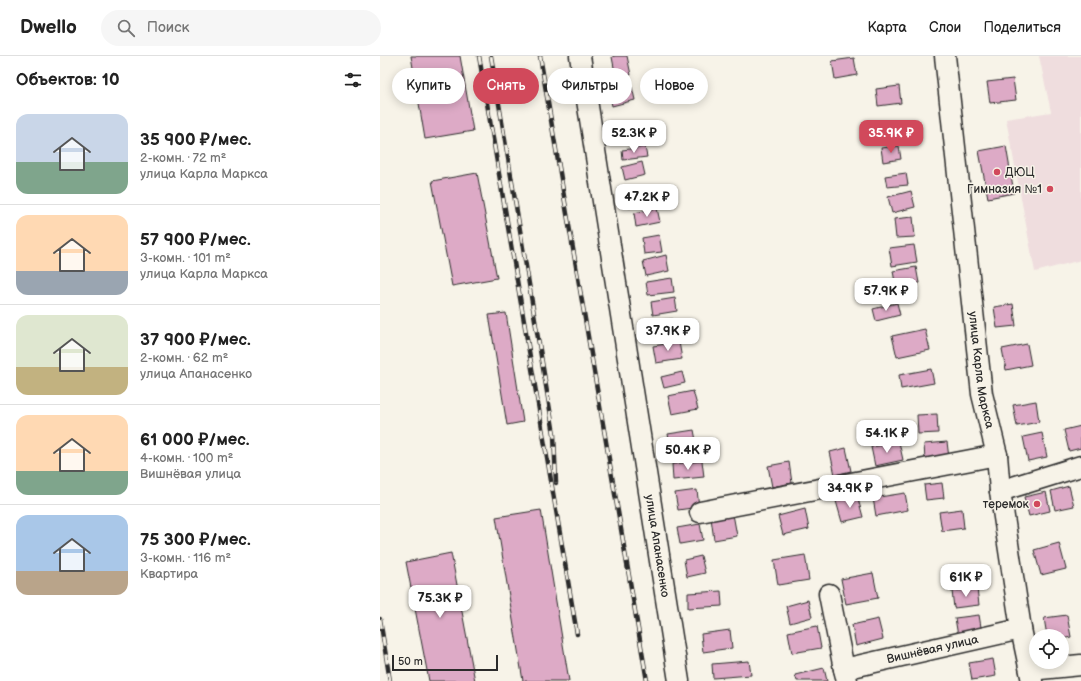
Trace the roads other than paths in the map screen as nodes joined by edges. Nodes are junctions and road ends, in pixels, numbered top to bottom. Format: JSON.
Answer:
{"nodes":[{"id":1,"x":580,"y":56,"type":"edge"},
{"id":2,"x":945,"y":56,"type":"edge"},
{"id":3,"x":997,"y":455,"type":"junction"},
{"id":4,"x":1081,"y":466,"type":"edge"},
{"id":5,"x":1000,"y":491,"type":"junction"},
{"id":6,"x":700,"y":512,"type":"dead end"},
{"id":7,"x":829,"y":594,"type":"dead end"},
{"id":8,"x":1021,"y":629,"type":"junction"},
{"id":9,"x":1081,"y":665,"type":"edge"},
{"id":10,"x":845,"y":675,"type":"edge"},
{"id":11,"x":1031,"y":676,"type":"edge"},
{"id":12,"x":679,"y":681,"type":"edge"}],
"edges":[{"from":1,"to":12,"type":"street","name":"улица Апанасенко"},
{"from":2,"to":3,"type":"street","name":"улица Карла Маркса"},
{"from":3,"to":5,"type":"street","name":"улица Карла Маркса"},
{"from":3,"to":6,"type":"street"},
{"from":4,"to":5,"type":"street"},
{"from":5,"to":8,"type":"street","name":"улица Карла Маркса"},
{"from":7,"to":10,"type":"street","name":"Вишнёвая улица"},
{"from":8,"to":10,"type":"street","name":"Вишнёвая улица"},
{"from":8,"to":11,"type":"street","name":"улица Карла Маркса"},
{"from":9,"to":11,"type":"street"}]}
